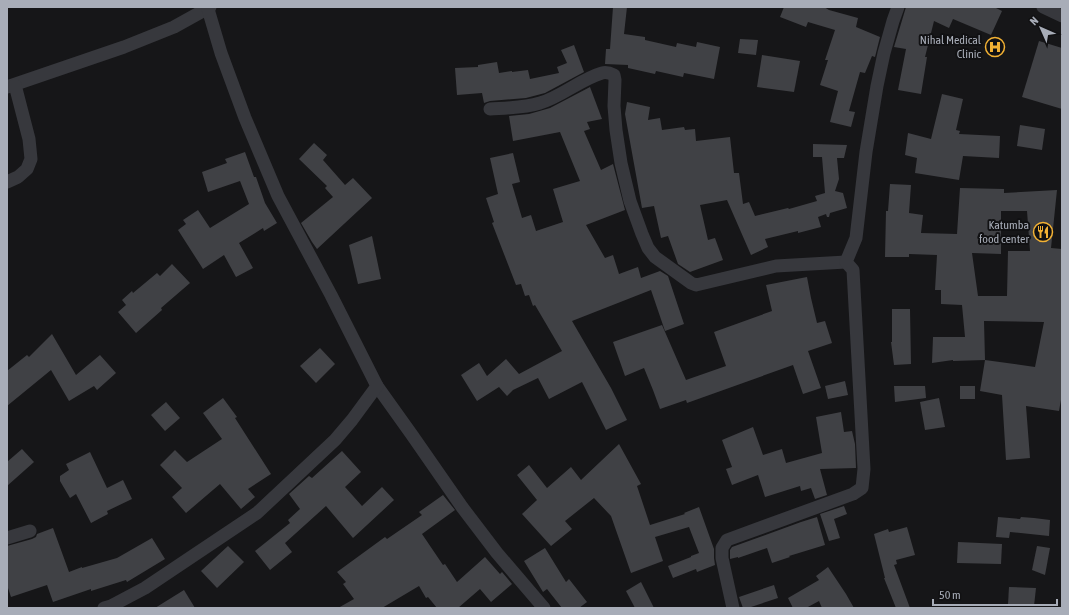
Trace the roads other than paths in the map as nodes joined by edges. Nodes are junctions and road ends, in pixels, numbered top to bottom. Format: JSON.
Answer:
{"nodes":[{"id":1,"x":898,"y":7,"type":"edge"},
{"id":2,"x":1043,"y":7,"type":"edge"},
{"id":3,"x":209,"y":8,"type":"edge"},
{"id":4,"x":1062,"y":16,"type":"edge"},
{"id":5,"x":11,"y":86,"type":"edge"},
{"id":6,"x":490,"y":109,"type":"dead end"},
{"id":7,"x":7,"y":182,"type":"edge"},
{"id":8,"x":846,"y":262,"type":"junction"},
{"id":9,"x":377,"y":386,"type":"junction"},
{"id":10,"x":30,"y":531,"type":"dead end"},
{"id":11,"x":7,"y":538,"type":"edge"},
{"id":12,"x":104,"y":608,"type":"edge"},
{"id":13,"x":544,"y":608,"type":"edge"},
{"id":14,"x":733,"y":608,"type":"edge"}],
"edges":[{"from":1,"to":8,"type":"street"},
{"from":2,"to":4,"type":"street"},
{"from":3,"to":5,"type":"street"},
{"from":3,"to":9,"type":"street"},
{"from":5,"to":7,"type":"street"},
{"from":6,"to":8,"type":"street"},
{"from":8,"to":14,"type":"street"},
{"from":9,"to":12,"type":"street"},
{"from":9,"to":13,"type":"street"},
{"from":10,"to":11,"type":"street"}]}
